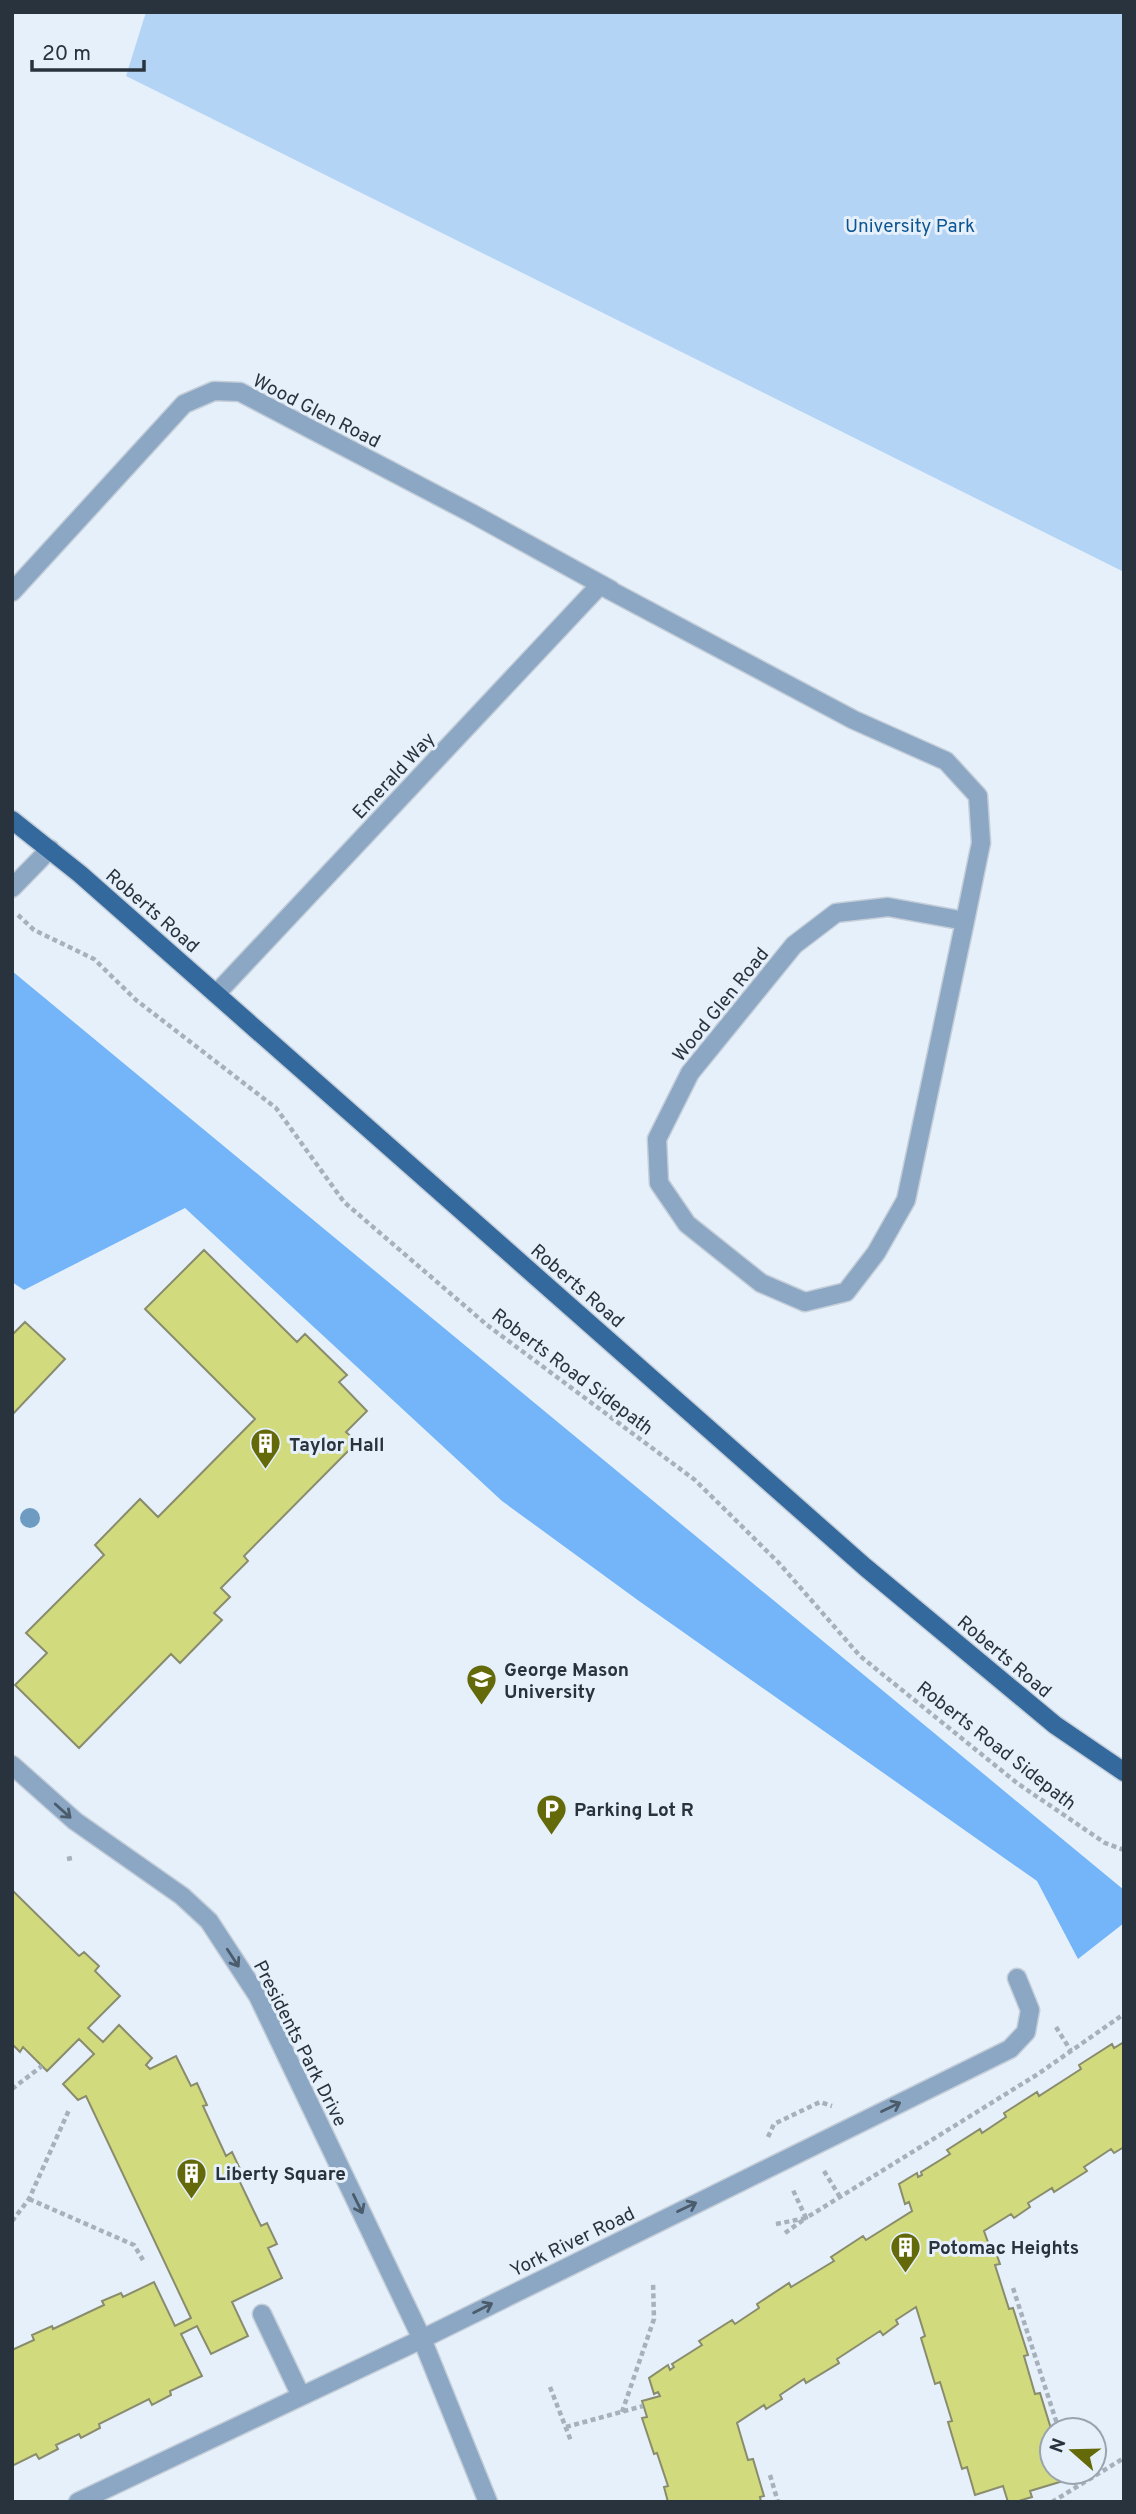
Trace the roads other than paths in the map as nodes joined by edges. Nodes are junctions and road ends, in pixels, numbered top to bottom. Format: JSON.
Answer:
{"nodes":[{"id":1,"x":607,"y":588,"type":"junction"},
{"id":2,"x":12,"y":592,"type":"edge"},
{"id":3,"x":12,"y":820,"type":"edge"},
{"id":4,"x":50,"y":849,"type":"junction"},
{"id":5,"x":12,"y":888,"type":"edge"},
{"id":6,"x":965,"y":921,"type":"junction"},
{"id":7,"x":216,"y":994,"type":"junction"},
{"id":8,"x":12,"y":1765,"type":"edge"},
{"id":9,"x":1124,"y":1772,"type":"edge"},
{"id":10,"x":1017,"y":1978,"type":"dead end"},
{"id":11,"x":262,"y":2314,"type":"dead end"},
{"id":12,"x":422,"y":2339,"type":"junction"},
{"id":13,"x":301,"y":2396,"type":"junction"},
{"id":14,"x":78,"y":2502,"type":"edge"},
{"id":15,"x":488,"y":2502,"type":"edge"}],
"edges":[{"from":1,"to":2,"type":"street","name":"Wood Glen Road"},
{"from":1,"to":6,"type":"street","name":"Wood Glen Road"},
{"from":1,"to":7,"type":"street","name":"Emerald Way"},
{"from":3,"to":4,"type":"main road","name":"Roberts Road"},
{"from":4,"to":5,"type":"street"},
{"from":4,"to":7,"type":"main road","name":"Roberts Road"},
{"from":6,"to":6,"type":"street","name":"Wood Glen Road"},
{"from":7,"to":9,"type":"main road","name":"Roberts Road"},
{"from":8,"to":12,"type":"street","name":"Presidents Park Drive","one_way":true},
{"from":12,"to":10,"type":"street","name":"York River Road","one_way":true},
{"from":11,"to":13,"type":"street"},
{"from":12,"to":13,"type":"street","name":"York River Road"},
{"from":12,"to":15,"type":"street","name":"Presidents Park Drive"},
{"from":13,"to":14,"type":"street","name":"York River Road"}]}
